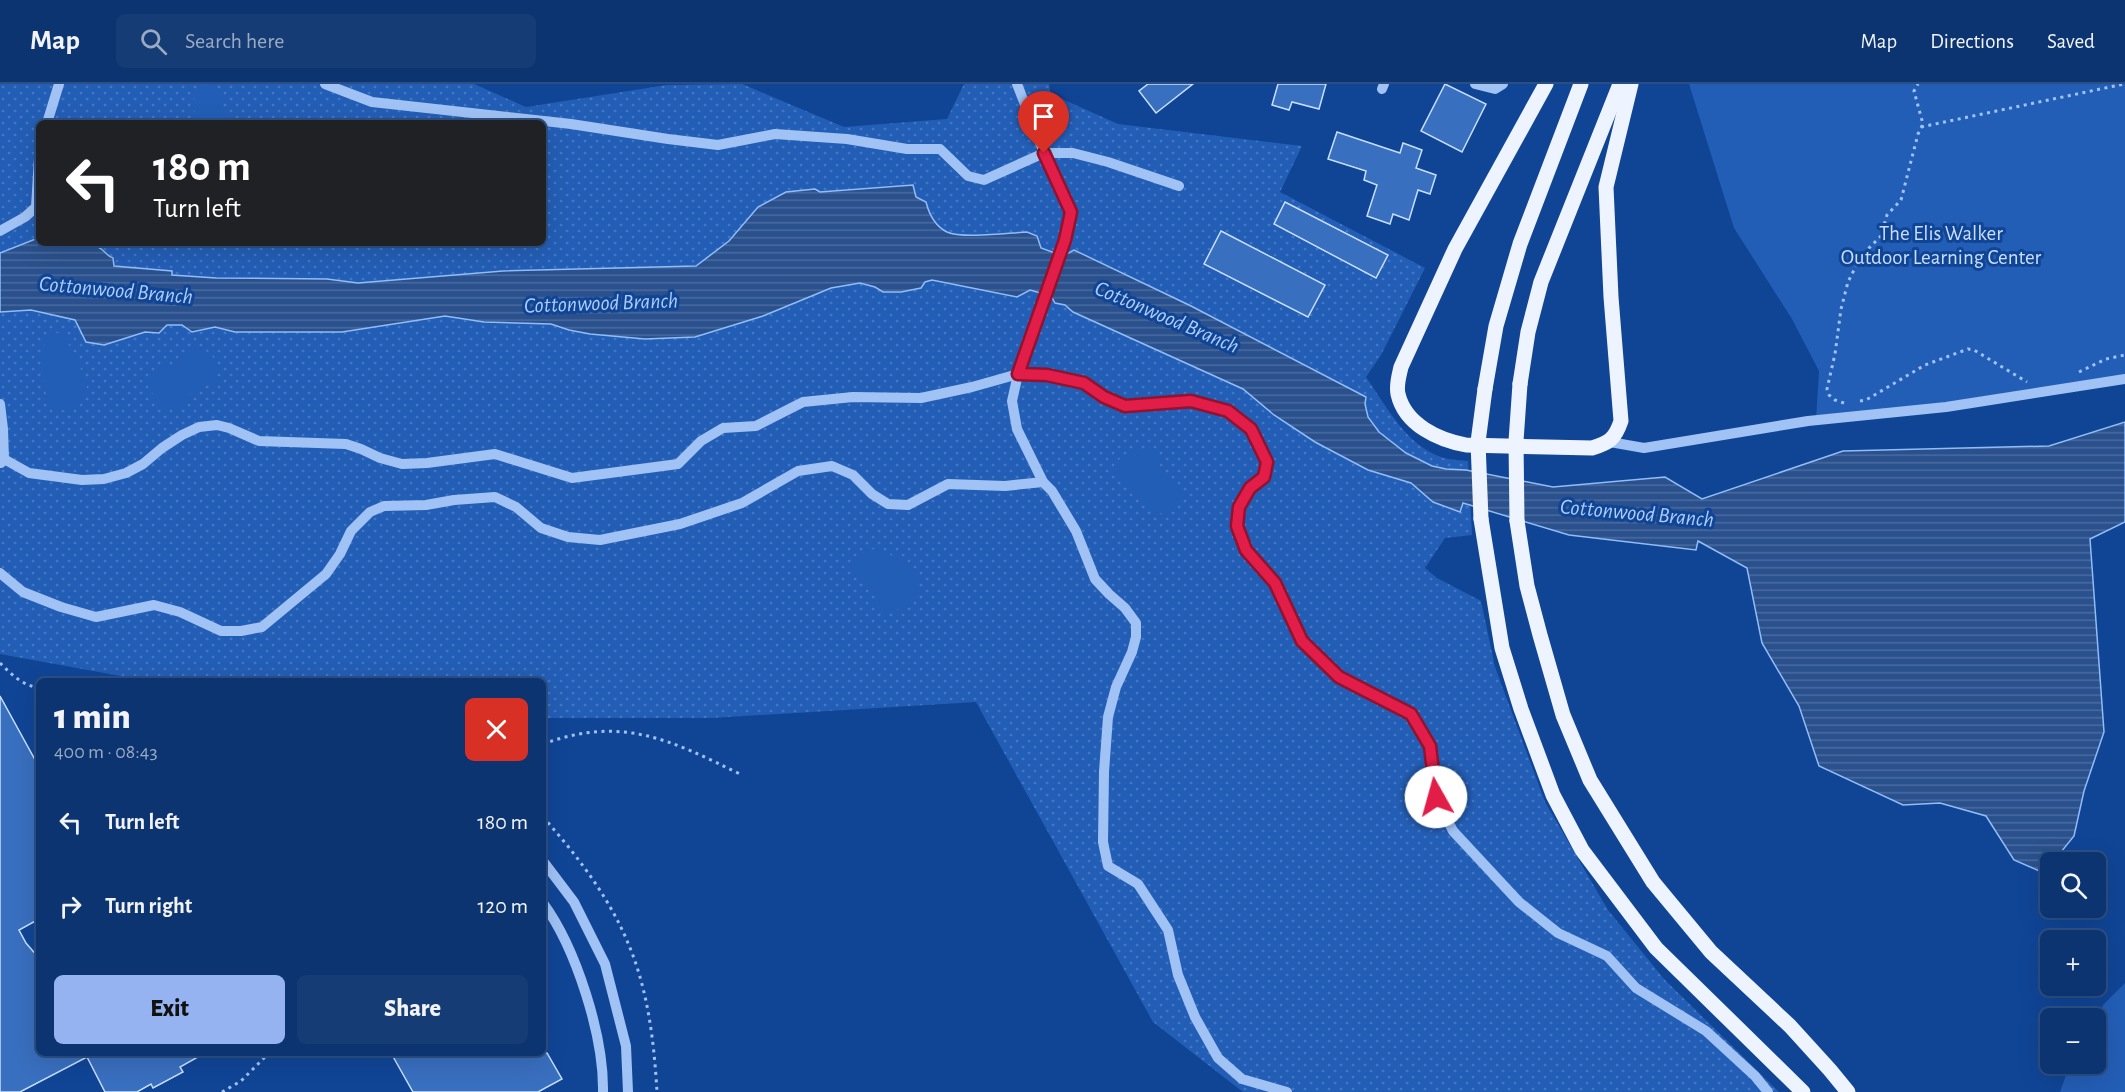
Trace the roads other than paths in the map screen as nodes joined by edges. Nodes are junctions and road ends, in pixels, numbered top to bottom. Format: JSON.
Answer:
{"nodes":[{"id":1,"x":60,"y":84,"type":"edge"},
{"id":2,"x":325,"y":84,"type":"edge"},
{"id":3,"x":1017,"y":84,"type":"edge"},
{"id":4,"x":1475,"y":84,"type":"edge"},
{"id":5,"x":1503,"y":84,"type":"edge"},
{"id":6,"x":1546,"y":84,"type":"edge"},
{"id":7,"x":1581,"y":84,"type":"edge"},
{"id":8,"x":1620,"y":84,"type":"edge"},
{"id":9,"x":1631,"y":84,"type":"edge"},
{"id":10,"x":48,"y":120,"type":"edge"},
{"id":11,"x":535,"y":120,"type":"edge"},
{"id":12,"x":546,"y":121,"type":"edge"},
{"id":13,"x":1044,"y":153,"type":"junction"},
{"id":14,"x":1179,"y":186,"type":"dead end"},
{"id":15,"x":36,"y":209,"type":"edge"},
{"id":16,"x":0,"y":231,"type":"edge"},
{"id":17,"x":1018,"y":374,"type":"junction"},
{"id":18,"x":2125,"y":379,"type":"edge"},
{"id":19,"x":0,"y":404,"type":"edge"},
{"id":20,"x":1610,"y":442,"type":"junction"},
{"id":21,"x":2,"y":462,"type":"edge"},
{"id":22,"x":1043,"y":482,"type":"junction"},
{"id":23,"x":0,"y":573,"type":"edge"},
{"id":24,"x":546,"y":865,"type":"edge"},
{"id":25,"x":546,"y":907,"type":"edge"},
{"id":26,"x":603,"y":1092,"type":"edge"},
{"id":27,"x":628,"y":1092,"type":"edge"},
{"id":28,"x":1287,"y":1092,"type":"edge"},
{"id":29,"x":1768,"y":1092,"type":"edge"},
{"id":30,"x":1803,"y":1092,"type":"edge"},
{"id":31,"x":1848,"y":1092,"type":"edge"}],
"edges":[{"from":1,"to":10,"type":"lane"},
{"from":2,"to":11,"type":"lane"},
{"from":3,"to":13,"type":"lane"},
{"from":4,"to":5,"type":"lane"},
{"from":6,"to":20,"type":"main road"},
{"from":7,"to":30,"type":"main road","bridge":true},
{"from":8,"to":31,"type":"main road","bridge":true},
{"from":9,"to":20,"type":"main road"},
{"from":12,"to":13,"type":"lane"},
{"from":13,"to":14,"type":"lane"},
{"from":13,"to":17,"type":"lane"},
{"from":15,"to":16,"type":"lane"},
{"from":17,"to":21,"type":"lane"},
{"from":17,"to":22,"type":"lane"},
{"from":17,"to":29,"type":"lane"},
{"from":18,"to":20,"type":"lane"},
{"from":19,"to":21,"type":"lane"},
{"from":22,"to":23,"type":"lane"},
{"from":22,"to":28,"type":"lane"},
{"from":24,"to":27,"type":"lane"},
{"from":25,"to":26,"type":"lane"}]}
